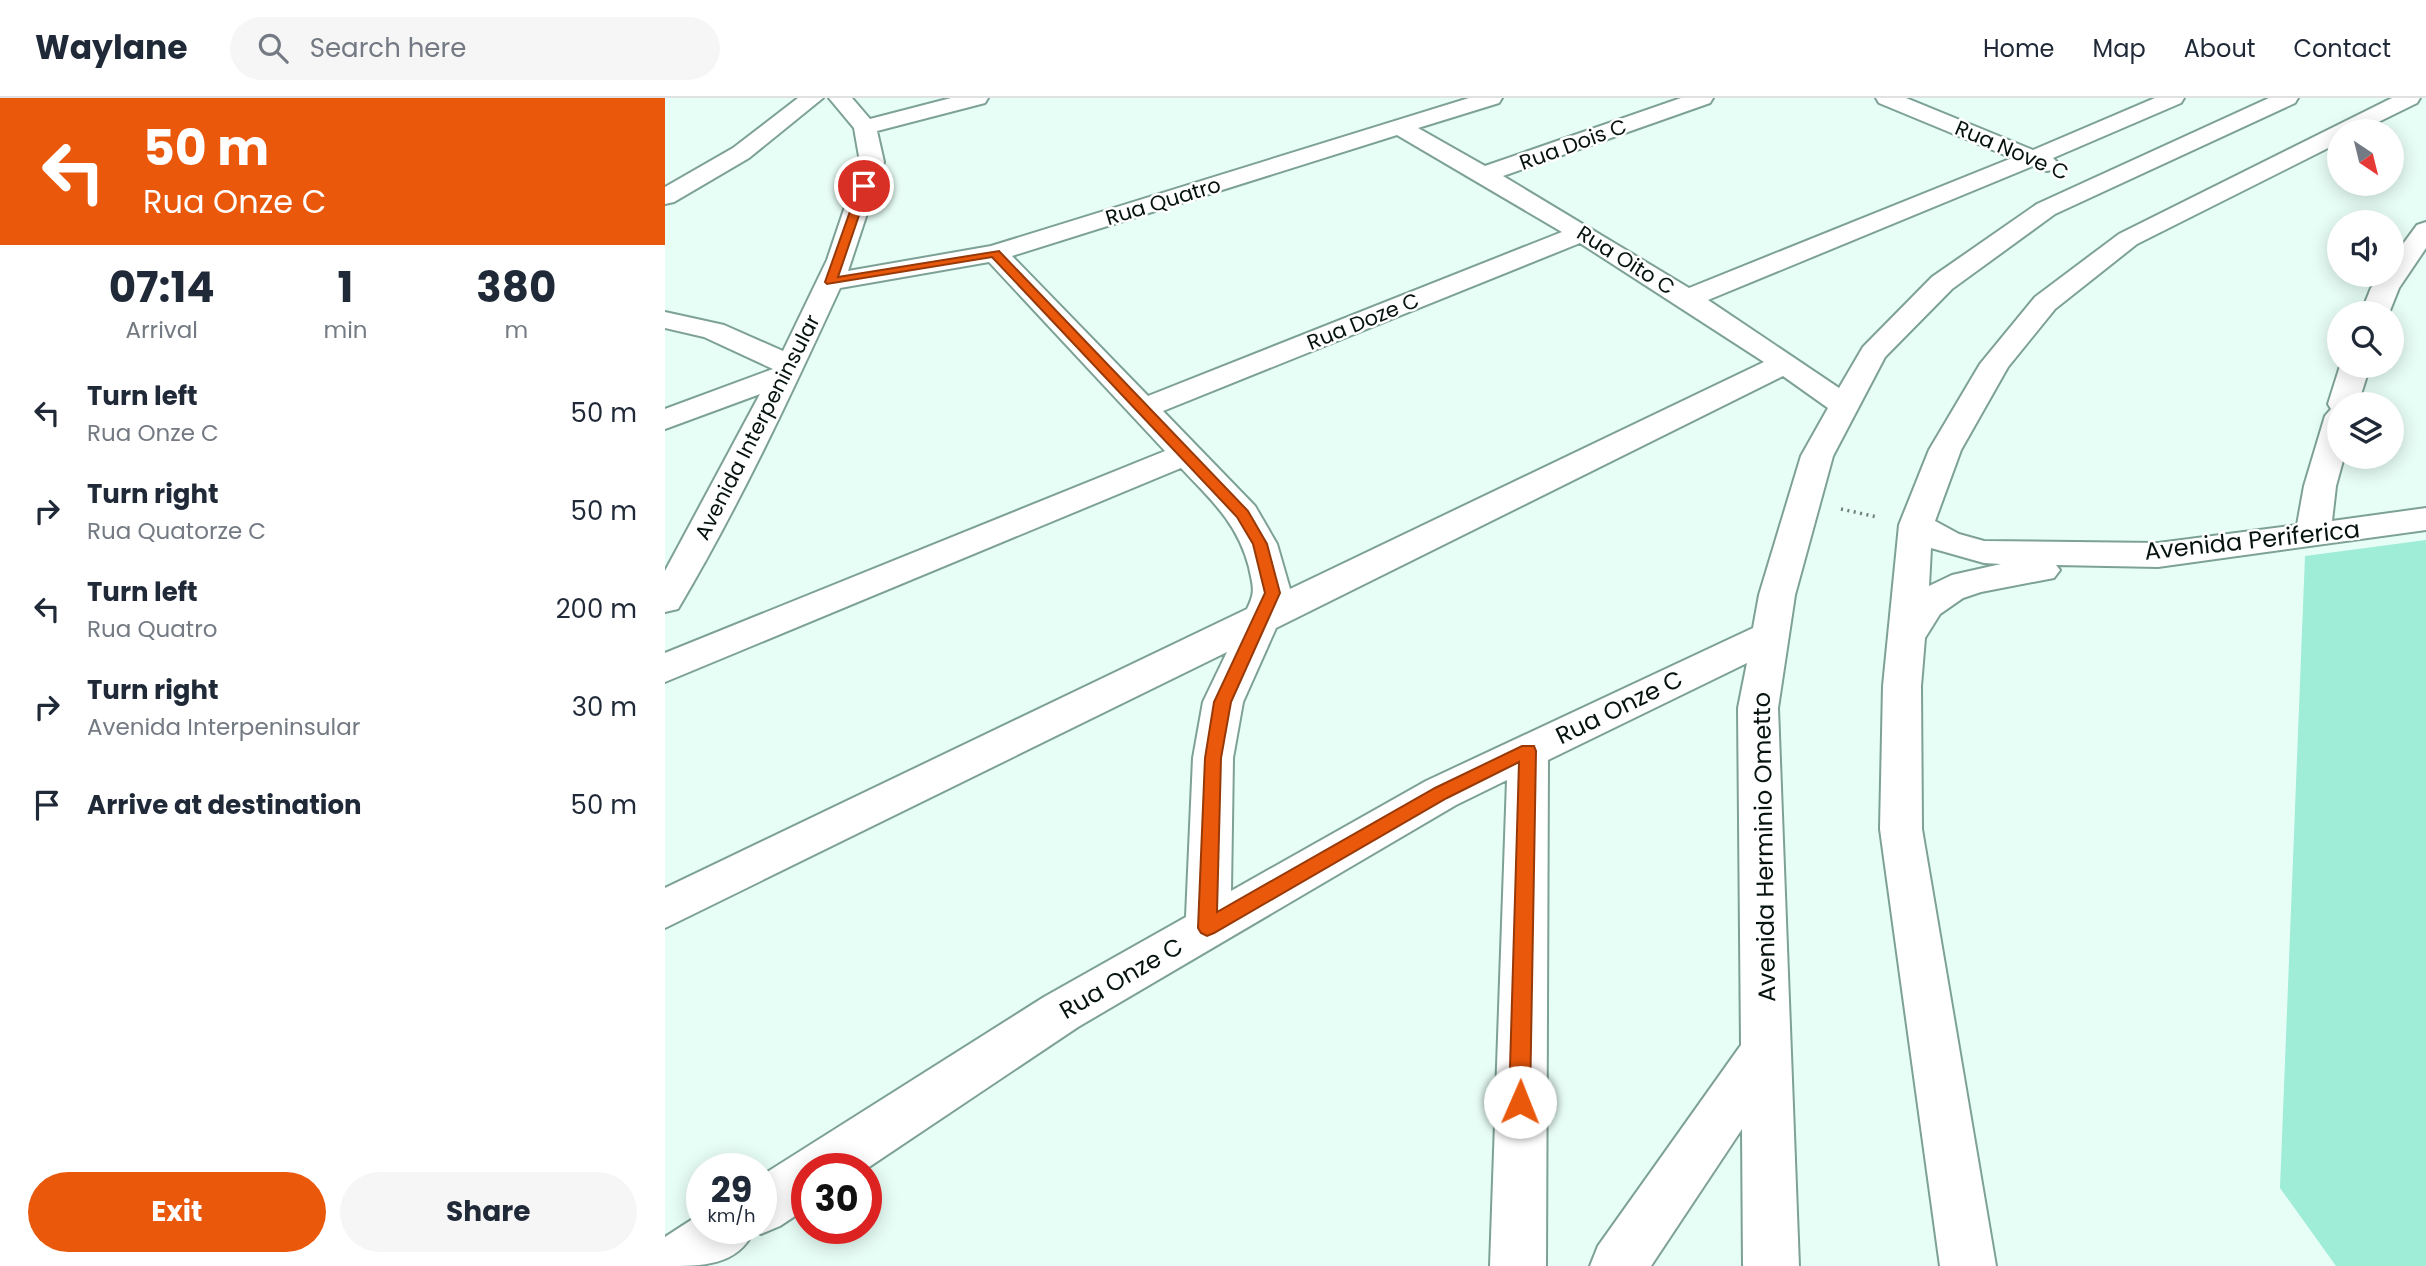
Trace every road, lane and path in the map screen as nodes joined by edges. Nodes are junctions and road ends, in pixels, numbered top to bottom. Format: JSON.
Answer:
{"nodes":[{"id":1,"x":812,"y":98,"type":"edge"},
{"id":2,"x":839,"y":98,"type":"edge"},
{"id":3,"x":977,"y":98,"type":"edge"},
{"id":4,"x":1491,"y":98,"type":"edge"},
{"id":5,"x":1702,"y":98,"type":"edge"},
{"id":6,"x":1887,"y":98,"type":"edge"},
{"id":7,"x":2287,"y":98,"type":"edge"},
{"id":8,"x":2409,"y":98,"type":"edge"},
{"id":9,"x":2183,"y":99,"type":"edge"},
{"id":10,"x":2367,"y":119,"type":"edge"},
{"id":11,"x":865,"y":127,"type":"junction"},
{"id":12,"x":1400,"y":127,"type":"junction"},
{"id":13,"x":2327,"y":139,"type":"edge"},
{"id":14,"x":2033,"y":158,"type":"junction"},
{"id":15,"x":1484,"y":176,"type":"junction"},
{"id":16,"x":2097,"y":186,"type":"junction"},
{"id":17,"x":665,"y":197,"type":"edge"},
{"id":18,"x":2426,"y":230,"type":"edge"},
{"id":19,"x":1583,"y":233,"type":"junction"},
{"id":20,"x":995,"y":253,"type":"junction"},
{"id":21,"x":831,"y":282,"type":"junction"},
{"id":22,"x":1686,"y":299,"type":"junction"},
{"id":23,"x":2380,"y":301,"type":"edge"},
{"id":24,"x":665,"y":320,"type":"edge"},
{"id":25,"x":1786,"y":363,"type":"junction"},
{"id":26,"x":788,"y":370,"type":"junction"},
{"id":27,"x":1844,"y":405,"type":"junction"},
{"id":28,"x":1142,"y":409,"type":"junction"},
{"id":29,"x":665,"y":419,"type":"edge"},
{"id":30,"x":1186,"y":454,"type":"junction"},
{"id":31,"x":2327,"y":462,"type":"edge"},
{"id":32,"x":1806,"y":501,"type":"junction"},
{"id":33,"x":2426,"y":519,"type":"edge"},
{"id":34,"x":1916,"y":525,"type":"junction"},
{"id":35,"x":2313,"y":534,"type":"junction"},
{"id":36,"x":677,"y":553,"type":"edge"},
{"id":37,"x":2158,"y":555,"type":"junction"},
{"id":38,"x":665,"y":600,"type":"edge"},
{"id":39,"x":1263,"y":619,"type":"junction"},
{"id":40,"x":1771,"y":635,"type":"junction"},
{"id":41,"x":1906,"y":638,"type":"junction"},
{"id":42,"x":665,"y":668,"type":"edge"},
{"id":43,"x":1528,"y":751,"type":"junction"},
{"id":44,"x":665,"y":909,"type":"edge"},
{"id":45,"x":1207,"y":928,"type":"junction"},
{"id":46,"x":1767,"y":1050,"type":"junction"},
{"id":47,"x":845,"y":1153,"type":"edge"},
{"id":48,"x":704,"y":1244,"type":"edge"},
{"id":49,"x":670,"y":1266,"type":"edge"},
{"id":50,"x":1518,"y":1266,"type":"edge"},
{"id":51,"x":1618,"y":1266,"type":"edge"},
{"id":52,"x":1771,"y":1266,"type":"edge"},
{"id":53,"x":1968,"y":1266,"type":"edge"}],
"edges":[{"from":1,"to":17,"type":"street"},
{"from":2,"to":11,"type":"street"},
{"from":3,"to":11,"type":"street"},
{"from":4,"to":12,"type":"street","name":"Rua Quatro"},
{"from":5,"to":15,"type":"street","name":"Rua Dois C"},
{"from":6,"to":14,"type":"street","name":"Rua Nove C"},
{"from":7,"to":16,"type":"street","name":"Avenida Herminio Ometto"},
{"from":8,"to":10,"type":"street"},
{"from":9,"to":14,"type":"street"},
{"from":11,"to":21,"type":"street","name":"Avenida Interpeninsular"},
{"from":12,"to":15,"type":"street","name":"Rua Oito C"},
{"from":12,"to":20,"type":"street","name":"Rua Quatro"},
{"from":13,"to":34,"type":"street"},
{"from":14,"to":16,"type":"street","name":"Rua Nove C"},
{"from":14,"to":22,"type":"street"},
{"from":15,"to":19,"type":"street","name":"Rua Oito C"},
{"from":16,"to":27,"type":"street","name":"Avenida Herminio Ometto"},
{"from":18,"to":23,"type":"street"},
{"from":19,"to":22,"type":"street","name":"Rua Oito C"},
{"from":19,"to":28,"type":"street","name":"Rua Doze C"},
{"from":20,"to":21,"type":"street","name":"Rua Quatro"},
{"from":20,"to":28,"type":"street"},
{"from":21,"to":26,"type":"street","name":"Avenida Interpeninsular"},
{"from":22,"to":25,"type":"street","name":"Rua Oito C"},
{"from":24,"to":26,"type":"street"},
{"from":25,"to":27,"type":"street","name":"Rua Oito C"},
{"from":25,"to":39,"type":"street"},
{"from":26,"to":29,"type":"street"},
{"from":26,"to":36,"type":"street","name":"Avenida Interpeninsular"},
{"from":27,"to":32,"type":"street","name":"Avenida Herminio Ometto"},
{"from":28,"to":30,"type":"street"},
{"from":30,"to":39,"type":"street"},
{"from":30,"to":42,"type":"street"},
{"from":31,"to":35,"type":"street"},
{"from":32,"to":34,"type":"path"},
{"from":32,"to":40,"type":"street","name":"Avenida Herminio Ometto"},
{"from":33,"to":35,"type":"street","name":"Avenida Periferica"},
{"from":34,"to":37,"type":"street","name":"Avenida Periferica"},
{"from":34,"to":41,"type":"street"},
{"from":35,"to":37,"type":"street","name":"Avenida Periferica"},
{"from":36,"to":38,"type":"street","name":"Avenida Interpeninsular"},
{"from":37,"to":41,"type":"street"},
{"from":39,"to":44,"type":"street"},
{"from":39,"to":45,"type":"street"},
{"from":40,"to":43,"type":"street","name":"Rua Onze C"},
{"from":40,"to":46,"type":"street","name":"Avenida Herminio Ometto"},
{"from":41,"to":53,"type":"street"},
{"from":43,"to":45,"type":"street","name":"Rua Onze C"},
{"from":43,"to":50,"type":"street"},
{"from":45,"to":47,"type":"street","name":"Rua Onze C"},
{"from":46,"to":51,"type":"street"},
{"from":46,"to":52,"type":"street","name":"Avenida Herminio Ometto"},
{"from":48,"to":49,"type":"street"}]}
